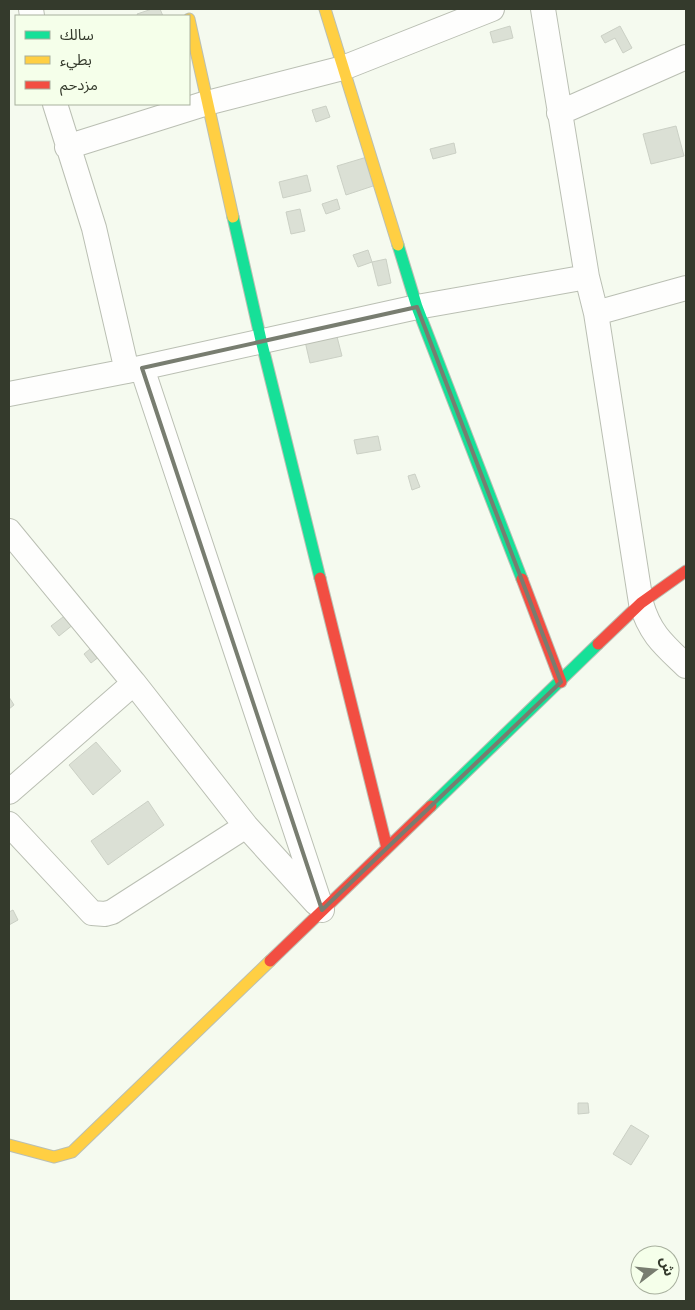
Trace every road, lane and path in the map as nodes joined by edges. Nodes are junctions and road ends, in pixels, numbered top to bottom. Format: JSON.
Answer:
{"nodes":[{"id":1,"x":325,"y":9,"type":"edge"},
{"id":2,"x":492,"y":9,"type":"edge"},
{"id":3,"x":543,"y":9,"type":"edge"},
{"id":4,"x":190,"y":26,"type":"edge"},
{"id":5,"x":686,"y":57,"type":"edge"},
{"id":6,"x":343,"y":68,"type":"junction"},
{"id":7,"x":207,"y":103,"type":"junction"},
{"id":8,"x":54,"y":105,"type":"edge"},
{"id":9,"x":559,"y":113,"type":"junction"},
{"id":10,"x":67,"y":147,"type":"junction"},
{"id":11,"x":587,"y":277,"type":"junction"},
{"id":12,"x":686,"y":288,"type":"edge"},
{"id":13,"x":417,"y":307,"type":"junction"},
{"id":14,"x":596,"y":313,"type":"junction"},
{"id":15,"x":261,"y":340,"type":"junction"},
{"id":16,"x":134,"y":369,"type":"junction"},
{"id":17,"x":9,"y":394,"type":"edge"},
{"id":18,"x":9,"y":531,"type":"edge"},
{"id":19,"x":686,"y":571,"type":"edge"},
{"id":20,"x":641,"y":603,"type":"junction"},
{"id":21,"x":686,"y":666,"type":"edge"},
{"id":22,"x":134,"y":682,"type":"junction"},
{"id":23,"x":561,"y":682,"type":"junction"},
{"id":24,"x":9,"y":792,"type":"edge"},
{"id":25,"x":9,"y":824,"type":"edge"},
{"id":26,"x":246,"y":826,"type":"junction"},
{"id":27,"x":387,"y":848,"type":"junction"},
{"id":28,"x":322,"y":910,"type":"junction"},
{"id":29,"x":9,"y":1145,"type":"edge"}],
"edges":[{"from":1,"to":6,"type":"street"},
{"from":2,"to":6,"type":"street"},
{"from":3,"to":9,"type":"street"},
{"from":4,"to":7,"type":"street"},
{"from":5,"to":9,"type":"street"},
{"from":6,"to":7,"type":"street"},
{"from":6,"to":13,"type":"street"},
{"from":7,"to":10,"type":"street"},
{"from":7,"to":15,"type":"street"},
{"from":8,"to":10,"type":"street"},
{"from":9,"to":11,"type":"street"},
{"from":10,"to":16,"type":"street"},
{"from":11,"to":13,"type":"street"},
{"from":11,"to":14,"type":"street"},
{"from":12,"to":14,"type":"street"},
{"from":13,"to":15,"type":"street"},
{"from":13,"to":23,"type":"street"},
{"from":14,"to":20,"type":"street"},
{"from":15,"to":16,"type":"street"},
{"from":15,"to":27,"type":"street"},
{"from":16,"to":17,"type":"street"},
{"from":16,"to":28,"type":"street"},
{"from":18,"to":22,"type":"street"},
{"from":19,"to":20,"type":"street"},
{"from":20,"to":21,"type":"street"},
{"from":20,"to":23,"type":"street"},
{"from":22,"to":24,"type":"street"},
{"from":22,"to":26,"type":"street"},
{"from":23,"to":27,"type":"street"},
{"from":25,"to":26,"type":"street"},
{"from":26,"to":28,"type":"street"},
{"from":27,"to":28,"type":"street"},
{"from":28,"to":29,"type":"street"}]}
